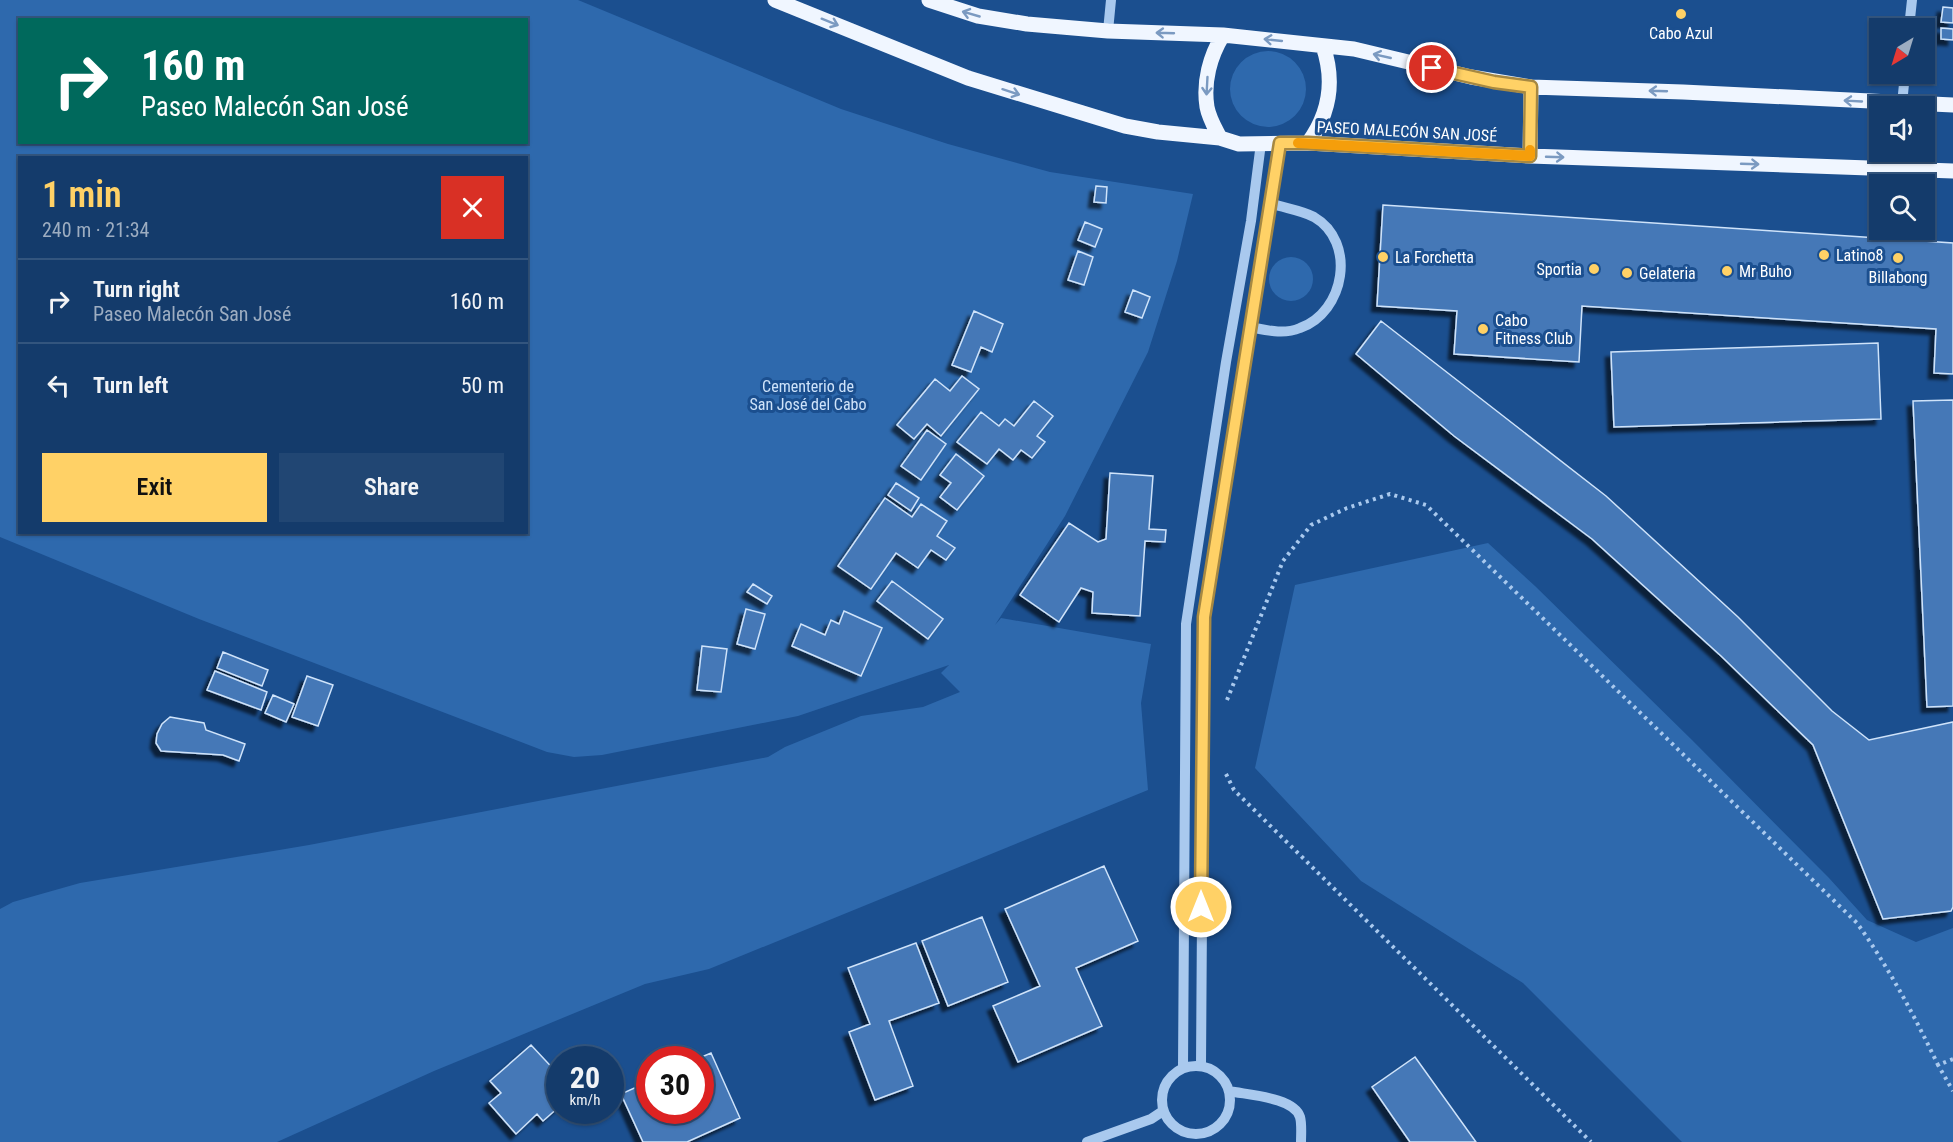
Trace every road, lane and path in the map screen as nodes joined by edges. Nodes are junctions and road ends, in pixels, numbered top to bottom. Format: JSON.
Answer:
{"nodes":[{"id":1,"x":775,"y":0,"type":"edge"},
{"id":2,"x":929,"y":0,"type":"edge"},
{"id":3,"x":1111,"y":0,"type":"edge"},
{"id":4,"x":1912,"y":0,"type":"edge"},
{"id":5,"x":1910,"y":18,"type":"edge"},
{"id":6,"x":1108,"y":31,"type":"junction"},
{"id":7,"x":1223,"y":35,"type":"junction"},
{"id":8,"x":1323,"y":46,"type":"junction"},
{"id":9,"x":1531,"y":87,"type":"junction"},
{"id":10,"x":1869,"y":102,"type":"edge"},
{"id":11,"x":1935,"y":105,"type":"edge"},
{"id":12,"x":1953,"y":105,"type":"edge"},
{"id":13,"x":1220,"y":138,"type":"junction"},
{"id":14,"x":1261,"y":143,"type":"junction"},
{"id":15,"x":1280,"y":143,"type":"junction"},
{"id":16,"x":1308,"y":143,"type":"junction"},
{"id":17,"x":1530,"y":156,"type":"junction"},
{"id":18,"x":1953,"y":171,"type":"edge"},
{"id":19,"x":1270,"y":203,"type":"junction"},
{"id":20,"x":1250,"y":327,"type":"junction"},
{"id":21,"x":1223,"y":709,"type":"dead end"},
{"id":22,"x":1222,"y":767,"type":"dead end"},
{"id":23,"x":1953,"y":1059,"type":"edge"},
{"id":24,"x":1938,"y":1065,"type":"junction"},
{"id":25,"x":1200,"y":1066,"type":"junction"},
{"id":26,"x":1183,"y":1068,"type":"junction"},
{"id":27,"x":1229,"y":1091,"type":"junction"},
{"id":28,"x":1953,"y":1091,"type":"edge"},
{"id":29,"x":1164,"y":1111,"type":"junction"},
{"id":30,"x":1211,"y":1130,"type":"junction"},
{"id":31,"x":1087,"y":1142,"type":"edge"},
{"id":32,"x":1213,"y":1142,"type":"edge"},
{"id":33,"x":1300,"y":1142,"type":"edge"},
{"id":34,"x":1592,"y":1142,"type":"edge"}],
"edges":[{"from":1,"to":13,"type":"main road","name":"PASEO MALECÓN SAN JOSÉ","one_way":true},
{"from":6,"to":2,"type":"main road","one_way":true},
{"from":3,"to":6,"type":"street"},
{"from":4,"to":5,"type":"street"},
{"from":7,"to":6,"type":"main road","one_way":true},
{"from":8,"to":7,"type":"main road","one_way":true},
{"from":7,"to":13,"type":"main road","one_way":true},
{"from":9,"to":8,"type":"main road","one_way":true},
{"from":8,"to":16,"type":"main road"},
{"from":10,"to":9,"type":"main road","one_way":true},
{"from":9,"to":17,"type":"main road"},
{"from":11,"to":12,"type":"main road"},
{"from":13,"to":14,"type":"main road","name":"PASEO MALECÓN SAN JOSÉ"},
{"from":14,"to":15,"type":"main road","name":"PASEO MALECÓN SAN JOSÉ"},
{"from":14,"to":26,"type":"street"},
{"from":15,"to":16,"type":"main road","name":"PASEO MALECÓN SAN JOSÉ"},
{"from":15,"to":19,"type":"street"},
{"from":16,"to":17,"type":"main road","name":"PASEO MALECÓN SAN JOSÉ"},
{"from":17,"to":18,"type":"main road","name":"PASEO MALECÓN SAN JOSÉ","one_way":true},
{"from":19,"to":20,"type":"street"},
{"from":19,"to":20,"type":"street"},
{"from":20,"to":25,"type":"street"},
{"from":21,"to":24,"type":"path"},
{"from":22,"to":34,"type":"path"},
{"from":23,"to":24,"type":"path"},
{"from":24,"to":28,"type":"path"},
{"from":25,"to":26,"type":"street"},
{"from":25,"to":27,"type":"street"},
{"from":26,"to":29,"type":"street"},
{"from":27,"to":30,"type":"street"},
{"from":27,"to":33,"type":"street"},
{"from":29,"to":30,"type":"street"},
{"from":29,"to":31,"type":"street"},
{"from":30,"to":32,"type":"street"}]}
